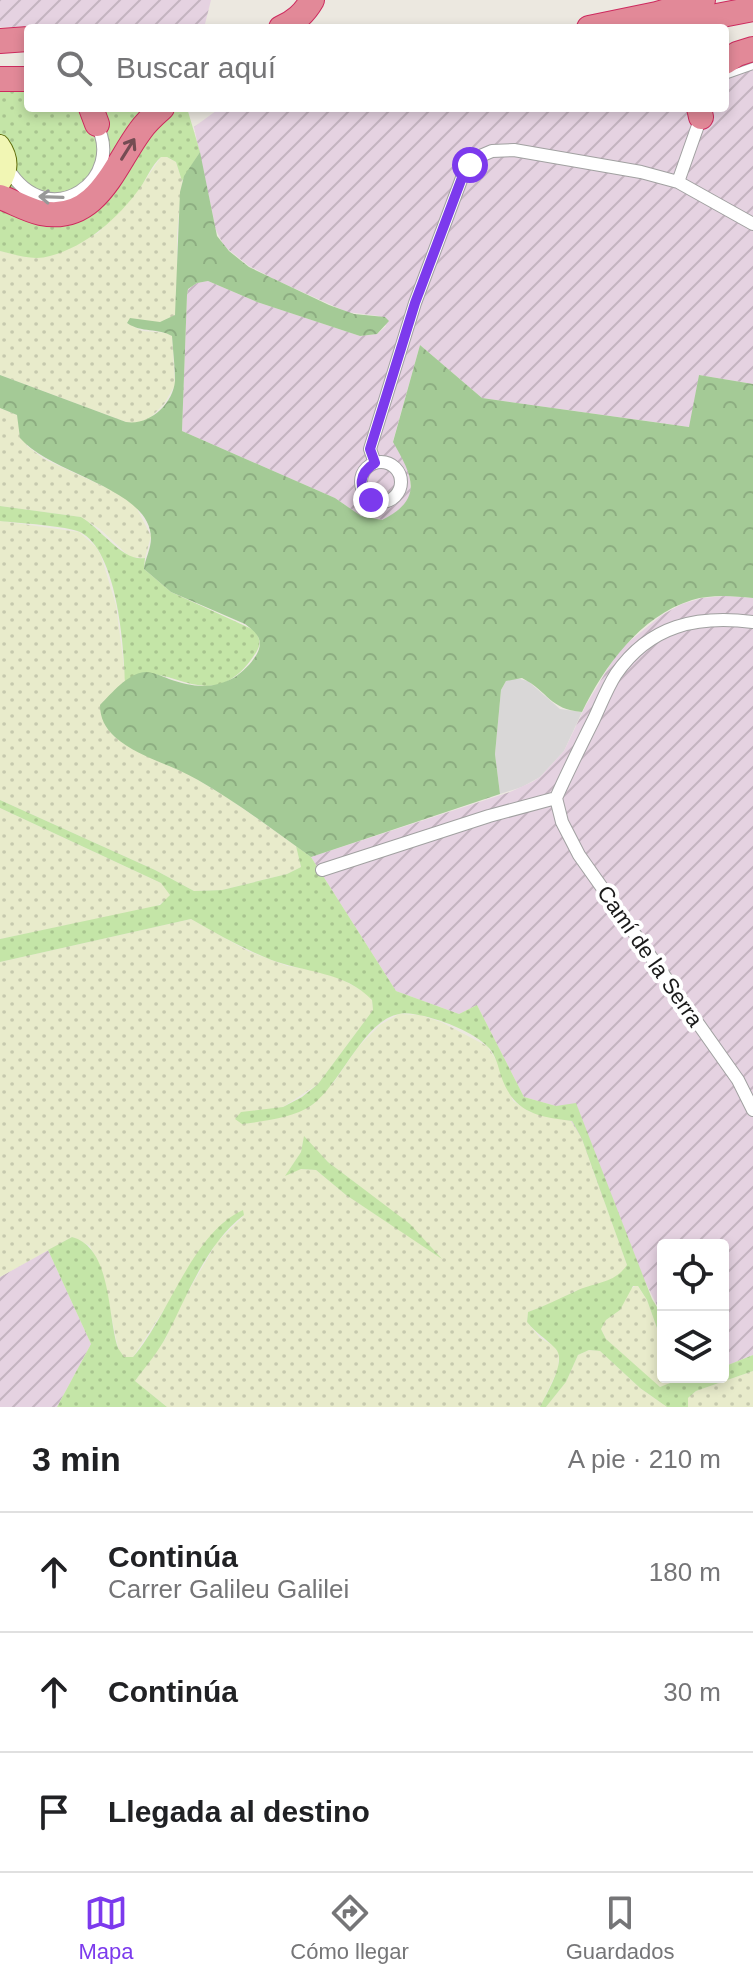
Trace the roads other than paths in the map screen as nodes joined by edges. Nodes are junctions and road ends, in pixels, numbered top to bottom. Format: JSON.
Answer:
{"nodes":[{"id":1,"x":312,"y":0,"type":"edge"},
{"id":2,"x":703,"y":0,"type":"edge"},
{"id":3,"x":753,"y":9,"type":"edge"},
{"id":4,"x":290,"y":24,"type":"edge"},
{"id":5,"x":608,"y":24,"type":"edge"},
{"id":6,"x":672,"y":24,"type":"edge"},
{"id":7,"x":753,"y":25,"type":"edge"},
{"id":8,"x":729,"y":30,"type":"edge"},
{"id":9,"x":753,"y":38,"type":"edge"},
{"id":10,"x":24,"y":40,"type":"edge"},
{"id":11,"x":729,"y":43,"type":"edge"},
{"id":12,"x":0,"y":44,"type":"edge"},
{"id":13,"x":24,"y":47,"type":"edge"},
{"id":14,"x":753,"y":49,"type":"edge"},
{"id":15,"x":729,"y":59,"type":"edge"},
{"id":16,"x":753,"y":66,"type":"edge"},
{"id":17,"x":24,"y":68,"type":"edge"},
{"id":18,"x":0,"y":69,"type":"edge"},
{"id":19,"x":729,"y":75,"type":"edge"},
{"id":20,"x":0,"y":79,"type":"edge"},
{"id":21,"x":24,"y":79,"type":"edge"},
{"id":22,"x":0,"y":90,"type":"edge"},
{"id":23,"x":24,"y":90,"type":"edge"},
{"id":24,"x":158,"y":112,"type":"edge"},
{"id":25,"x":701,"y":112,"type":"edge"},
{"id":26,"x":90,"y":113,"type":"edge"},
{"id":27,"x":0,"y":144,"type":"edge"},
{"id":28,"x":4,"y":177,"type":"edge"},
{"id":29,"x":678,"y":182,"type":"junction"},
{"id":30,"x":0,"y":197,"type":"edge"},
{"id":31,"x":753,"y":224,"type":"edge"},
{"id":32,"x":375,"y":463,"type":"dead end"},
{"id":33,"x":753,"y":622,"type":"edge"},
{"id":34,"x":556,"y":798,"type":"junction"},
{"id":35,"x":322,"y":870,"type":"dead end"},
{"id":36,"x":753,"y":1110,"type":"edge"}],
"edges":[{"from":1,"to":4,"type":"highway"},
{"from":2,"to":5,"type":"highway"},
{"from":3,"to":6,"type":"highway"},
{"from":7,"to":8,"type":"highway"},
{"from":9,"to":11,"type":"highway"},
{"from":10,"to":12,"type":"highway"},
{"from":12,"to":13,"type":"highway"},
{"from":14,"to":15,"type":"highway"},
{"from":16,"to":19,"type":"lane"},
{"from":17,"to":18,"type":"highway"},
{"from":20,"to":21,"type":"highway"},
{"from":22,"to":23,"type":"street"},
{"from":30,"to":24,"type":"highway","one_way":true},
{"from":25,"to":29,"type":"street"},
{"from":26,"to":28,"type":"street","one_way":true},
{"from":27,"to":28,"type":"main road"},
{"from":29,"to":31,"type":"street"},
{"from":29,"to":32,"type":"street"},
{"from":33,"to":34,"type":"street"},
{"from":34,"to":35,"type":"street"},
{"from":34,"to":36,"type":"street","name":"Camí de la Serra"}]}
